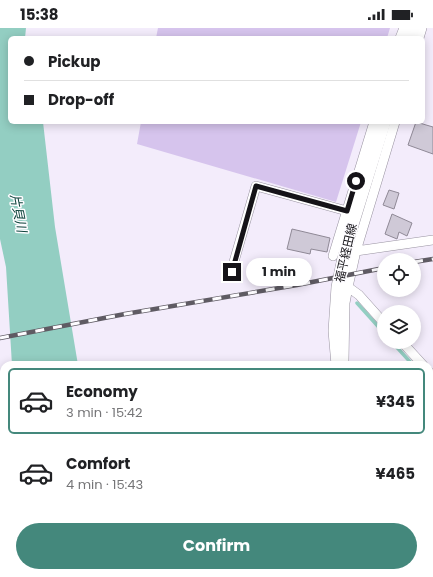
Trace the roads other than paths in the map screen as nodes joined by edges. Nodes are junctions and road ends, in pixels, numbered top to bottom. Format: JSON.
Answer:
{"nodes":[{"id":1,"x":373,"y":124,"type":"edge"},
{"id":2,"x":383,"y":124,"type":"edge"},
{"id":3,"x":394,"y":124,"type":"edge"},
{"id":4,"x":347,"y":211,"type":"junction"},
{"id":5,"x":433,"y":240,"type":"edge"},
{"id":6,"x":356,"y":251,"type":"junction"},
{"id":7,"x":333,"y":256,"type":"dead end"},
{"id":8,"x":232,"y":272,"type":"dead end"},
{"id":9,"x":348,"y":287,"type":"junction"},
{"id":10,"x":377,"y":315,"type":"edge"},
{"id":11,"x":408,"y":349,"type":"edge"},
{"id":12,"x":341,"y":361,"type":"edge"},
{"id":13,"x":341,"y":361,"type":"edge"},
{"id":14,"x":419,"y":361,"type":"edge"}],
"edges":[{"from":1,"to":4,"type":"street"},
{"from":2,"to":12,"type":"main road","name":"福平経田線"},
{"from":3,"to":6,"type":"street"},
{"from":4,"to":7,"type":"street"},
{"from":4,"to":8,"type":"street"},
{"from":5,"to":6,"type":"street"},
{"from":6,"to":9,"type":"street"},
{"from":9,"to":10,"type":"street"},
{"from":9,"to":13,"type":"street"},
{"from":11,"to":14,"type":"street"}]}
